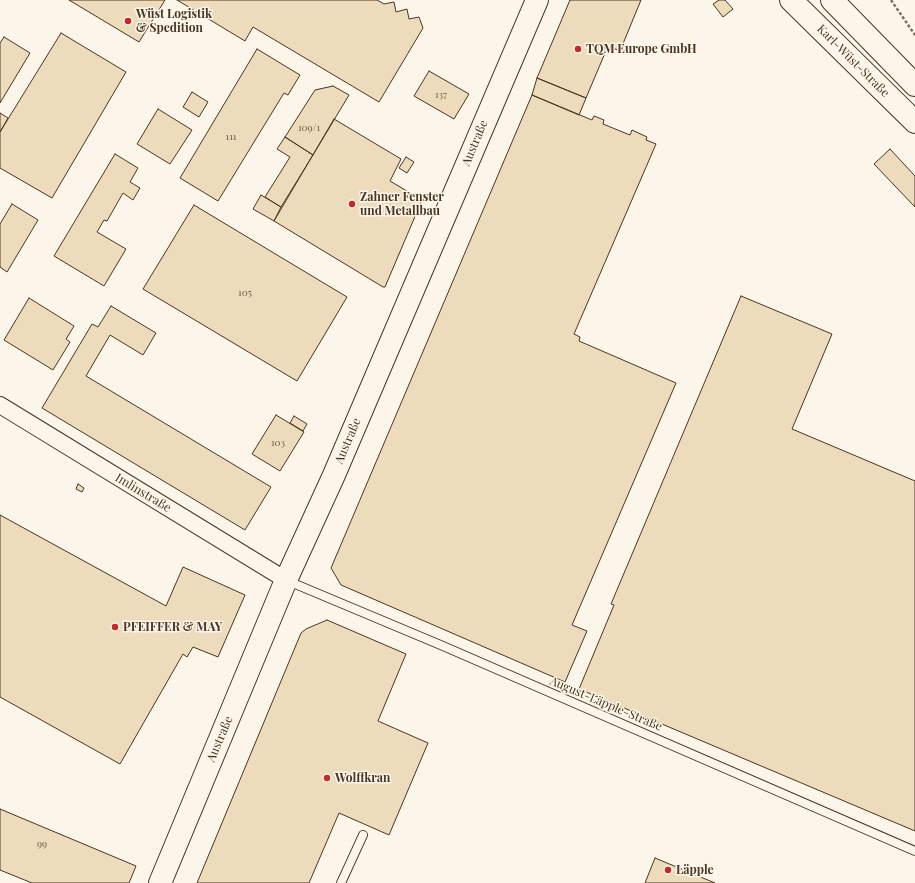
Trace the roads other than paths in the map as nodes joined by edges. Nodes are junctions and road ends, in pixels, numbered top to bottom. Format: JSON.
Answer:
{"nodes":[{"id":1,"x":537,"y":0,"type":"edge"},
{"id":2,"x":791,"y":0,"type":"edge"},
{"id":3,"x":832,"y":0,"type":"edge"},
{"id":4,"x":915,"y":85,"type":"edge"},
{"id":5,"x":915,"y":122,"type":"edge"},
{"id":6,"x":0,"y":405,"type":"edge"},
{"id":7,"x":286,"y":580,"type":"junction"},
{"id":8,"x":363,"y":835,"type":"dead end"},
{"id":9,"x":915,"y":851,"type":"edge"},
{"id":10,"x":160,"y":883,"type":"edge"},
{"id":11,"x":341,"y":883,"type":"edge"}],
"edges":[{"from":1,"to":7,"type":"main road","name":"Austraße"},
{"from":2,"to":5,"type":"main road","name":"Karl-Wüst-Straße"},
{"from":3,"to":4,"type":"main road"},
{"from":6,"to":7,"type":"street","name":"Imlinstraße"},
{"from":7,"to":9,"type":"lane","name":"August-Läpple-Straße"},
{"from":7,"to":10,"type":"main road","name":"Austraße"},
{"from":8,"to":11,"type":"lane"}]}
